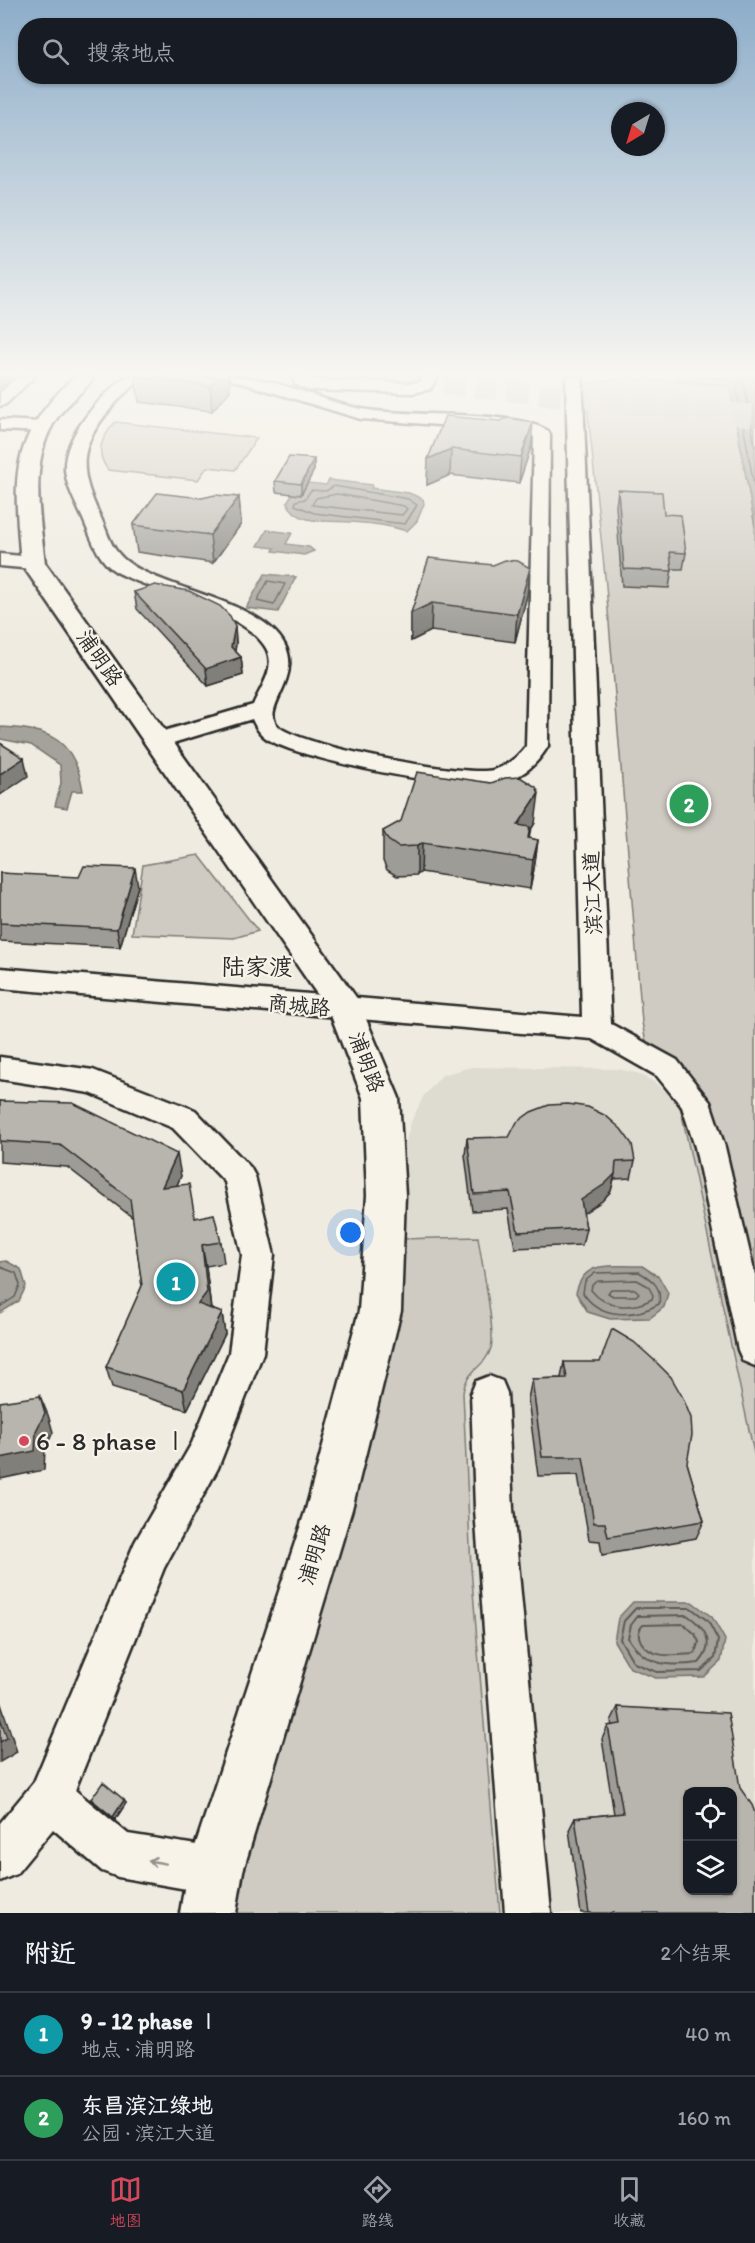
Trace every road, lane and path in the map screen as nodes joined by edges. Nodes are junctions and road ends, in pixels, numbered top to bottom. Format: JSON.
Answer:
{"nodes":[{"id":1,"x":31,"y":466,"type":"edge"},
{"id":2,"x":74,"y":466,"type":"edge"},
{"id":3,"x":542,"y":466,"type":"edge"},
{"id":4,"x":577,"y":466,"type":"edge"},
{"id":5,"x":0,"y":560,"type":"edge"},
{"id":6,"x":33,"y":563,"type":"junction"},
{"id":7,"x":262,"y":709,"type":"junction"},
{"id":8,"x":158,"y":740,"type":"junction"},
{"id":9,"x":0,"y":978,"type":"edge"},
{"id":10,"x":346,"y":1009,"type":"junction"},
{"id":11,"x":597,"y":1029,"type":"junction"},
{"id":12,"x":1,"y":1070,"type":"edge"},
{"id":13,"x":755,"y":1350,"type":"edge"},
{"id":14,"x":489,"y":1393,"type":"dead end"},
{"id":15,"x":50,"y":1798,"type":"junction"},
{"id":16,"x":0,"y":1858,"type":"edge"},
{"id":17,"x":211,"y":1892,"type":"edge"},
{"id":18,"x":528,"y":1913,"type":"edge"}],
"edges":[{"from":1,"to":6,"type":"main road","name":"浦明路"},
{"from":2,"to":7,"type":"street"},
{"from":3,"to":7,"type":"street"},
{"from":4,"to":11,"type":"street","name":"滨江大道"},
{"from":5,"to":6,"type":"street"},
{"from":6,"to":8,"type":"main road","name":"浦明路"},
{"from":7,"to":8,"type":"street"},
{"from":8,"to":10,"type":"main road","name":"浦明路"},
{"from":9,"to":10,"type":"street","name":"商城路"},
{"from":10,"to":11,"type":"street","name":"商城路"},
{"from":10,"to":17,"type":"main road","name":"浦明路"},
{"from":11,"to":13,"type":"street"},
{"from":12,"to":15,"type":"street"},
{"from":14,"to":18,"type":"street"},
{"from":15,"to":16,"type":"street"},
{"from":17,"to":15,"type":"street","one_way":true}]}
